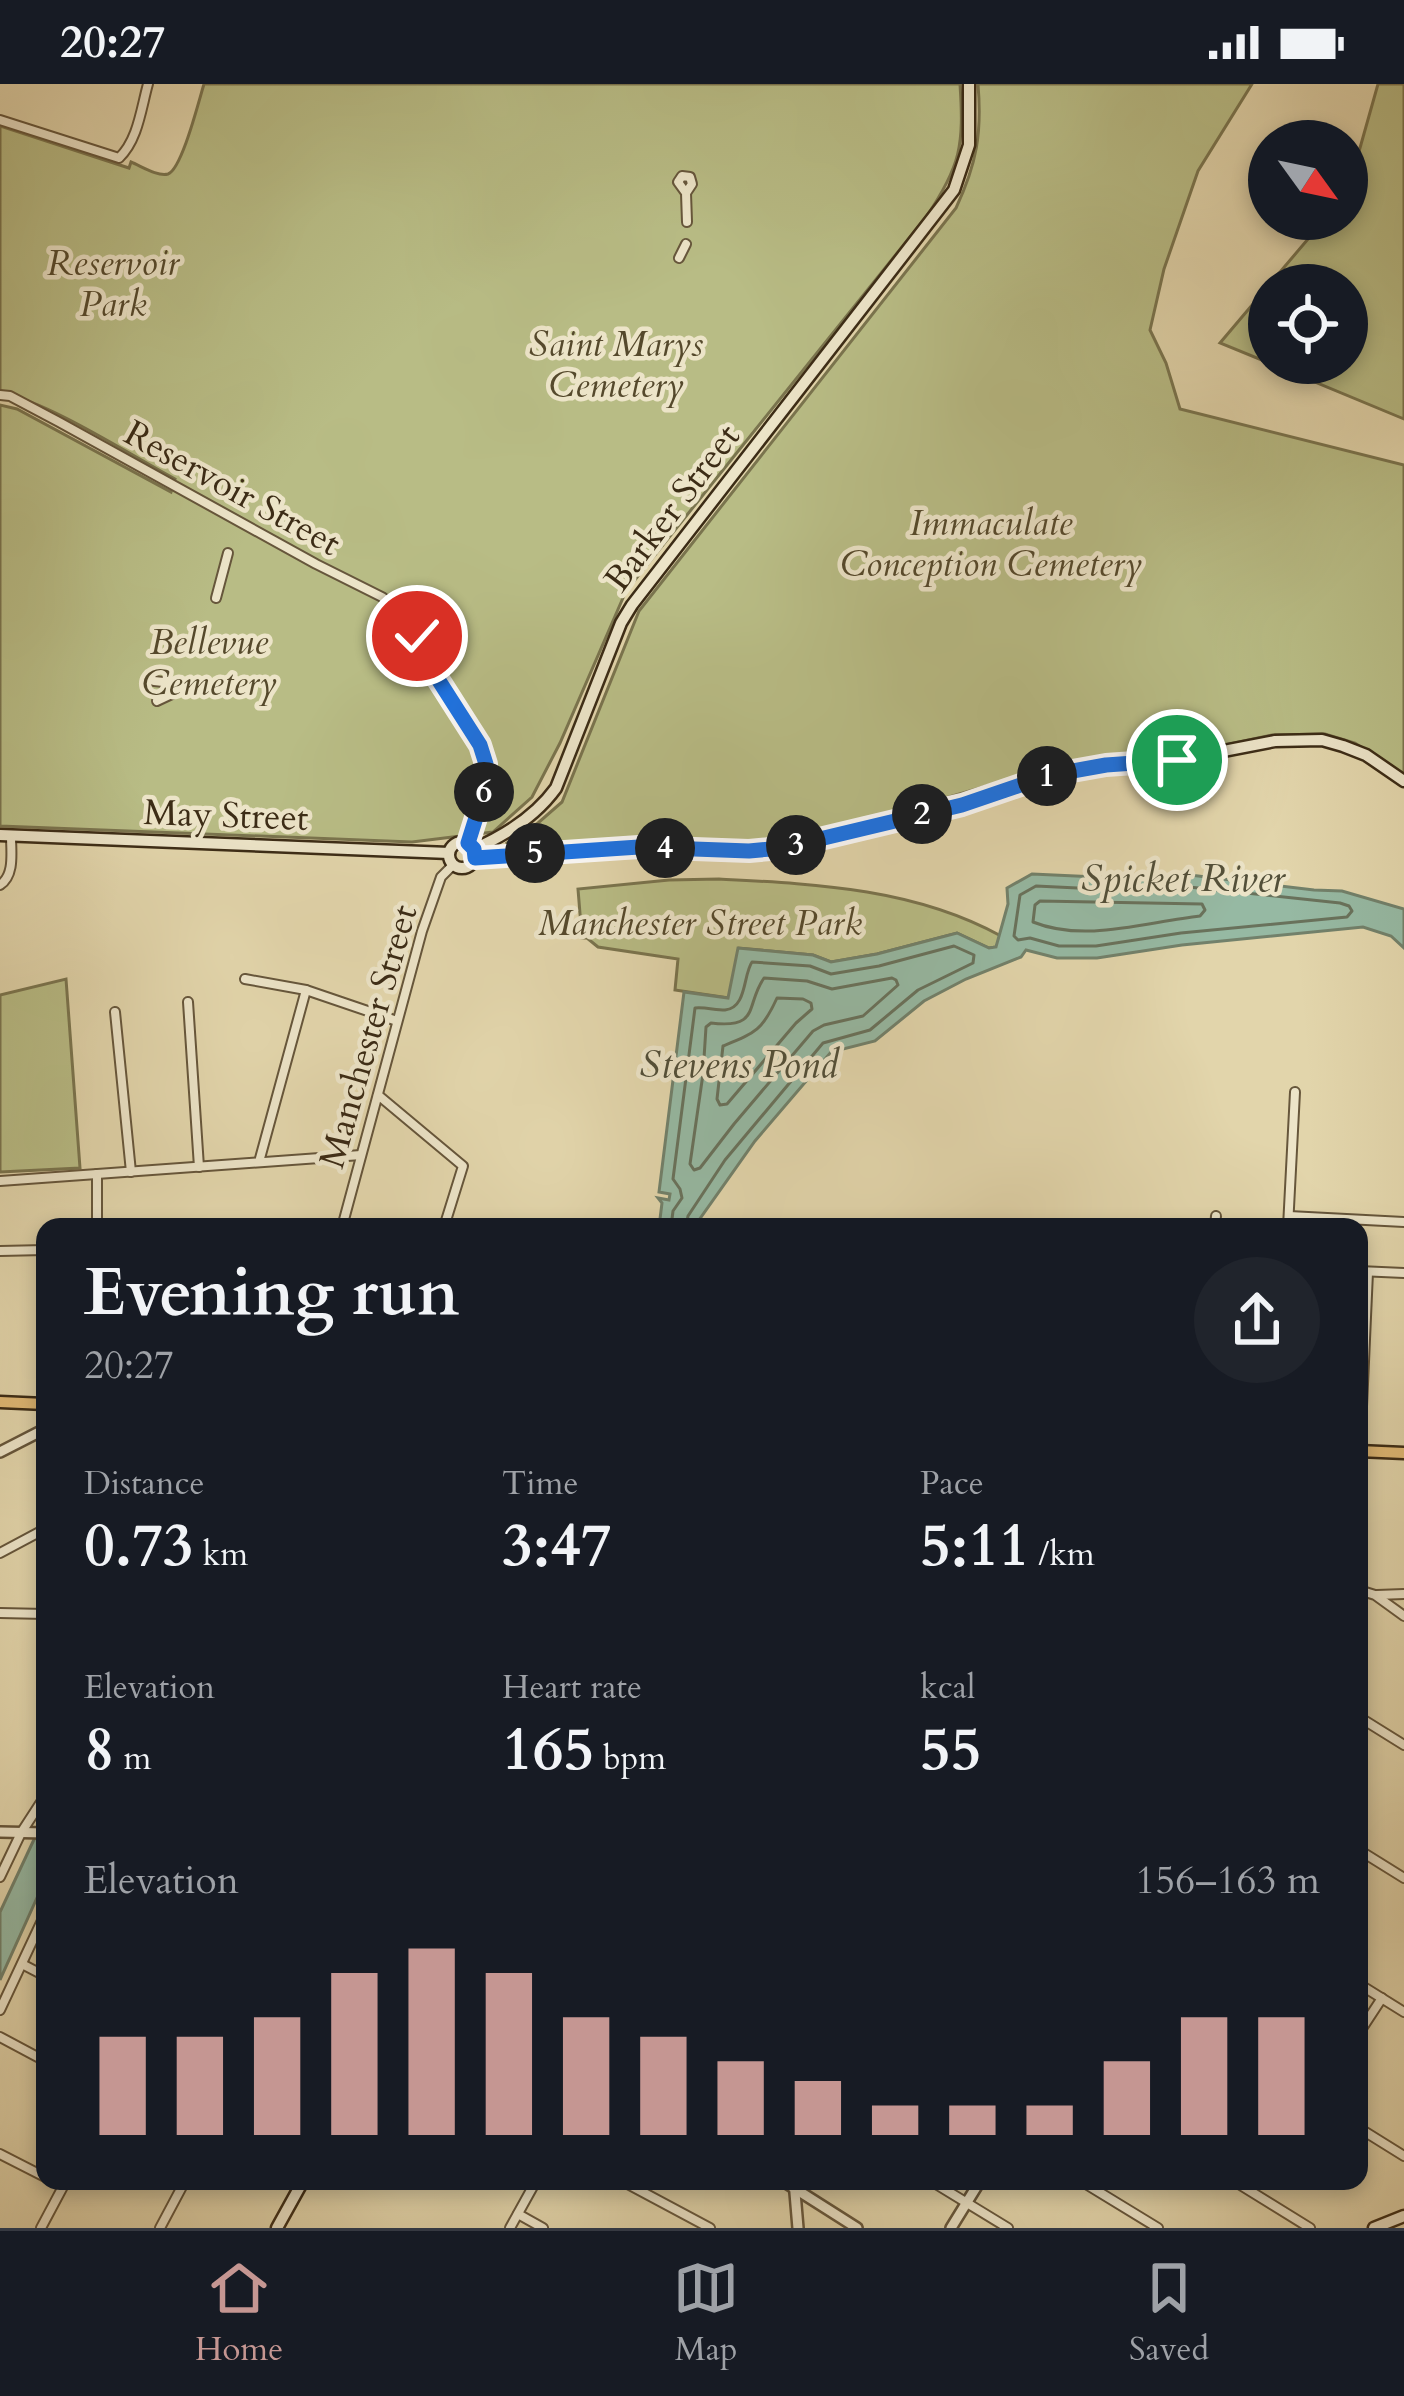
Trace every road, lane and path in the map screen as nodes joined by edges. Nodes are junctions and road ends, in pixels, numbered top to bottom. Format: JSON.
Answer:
{"nodes":[{"id":1,"x":148,"y":84,"type":"edge"},
{"id":2,"x":969,"y":84,"type":"edge"},
{"id":3,"x":0,"y":120,"type":"edge"},
{"id":4,"x":686,"y":193,"type":"dead end"},
{"id":5,"x":687,"y":222,"type":"dead end"},
{"id":6,"x":686,"y":244,"type":"dead end"},
{"id":7,"x":679,"y":258,"type":"dead end"},
{"id":8,"x":0,"y":395,"type":"edge"},
{"id":9,"x":228,"y":553,"type":"dead end"},
{"id":10,"x":216,"y":598,"type":"dead end"},
{"id":11,"x":154,"y":681,"type":"dead end"},
{"id":12,"x":157,"y":700,"type":"dead end"},
{"id":13,"x":1404,"y":781,"type":"edge"},
{"id":14,"x":5,"y":836,"type":"edge"},
{"id":15,"x":473,"y":850,"type":"junction"},
{"id":16,"x":451,"y":859,"type":"junction"},
{"id":17,"x":0,"y":885,"type":"edge"},
{"id":18,"x":245,"y":979,"type":"dead end"},
{"id":19,"x":306,"y":990,"type":"junction"},
{"id":20,"x":188,"y":1002,"type":"dead end"},
{"id":21,"x":115,"y":1012,"type":"dead end"},
{"id":22,"x":397,"y":1021,"type":"junction"},
{"id":23,"x":1295,"y":1092,"type":"dead end"},
{"id":24,"x":378,"y":1095,"type":"junction"},
{"id":25,"x":361,"y":1155,"type":"junction"},
{"id":26,"x":259,"y":1162,"type":"junction"},
{"id":27,"x":200,"y":1167,"type":"junction"},
{"id":28,"x":131,"y":1172,"type":"junction"},
{"id":29,"x":98,"y":1174,"type":"junction"},
{"id":30,"x":0,"y":1181,"type":"edge"},
{"id":31,"x":97,"y":1218,"type":"edge"},
{"id":32,"x":344,"y":1218,"type":"edge"},
{"id":33,"x":447,"y":1218,"type":"edge"},
{"id":34,"x":1289,"y":1218,"type":"edge"},
{"id":35,"x":1368,"y":1222,"type":"edge"},
{"id":36,"x":1404,"y":1222,"type":"edge"},
{"id":37,"x":36,"y":1250,"type":"edge"},
{"id":38,"x":0,"y":1251,"type":"edge"},
{"id":39,"x":1368,"y":1272,"type":"edge"},
{"id":40,"x":1404,"y":1273,"type":"edge"},
{"id":41,"x":0,"y":1402,"type":"edge"},
{"id":42,"x":36,"y":1404,"type":"edge"},
{"id":43,"x":36,"y":1438,"type":"edge"},
{"id":44,"x":1368,"y":1451,"type":"edge"},
{"id":45,"x":0,"y":1452,"type":"edge"},
{"id":46,"x":1404,"y":1453,"type":"edge"},
{"id":47,"x":36,"y":1534,"type":"edge"},
{"id":48,"x":0,"y":1553,"type":"edge"},
{"id":49,"x":1368,"y":1593,"type":"edge"},
{"id":50,"x":1404,"y":1594,"type":"edge"},
{"id":51,"x":1375,"y":1595,"type":"junction"},
{"id":52,"x":0,"y":1613,"type":"edge"},
{"id":53,"x":36,"y":1614,"type":"edge"},
{"id":54,"x":1404,"y":1616,"type":"edge"},
{"id":55,"x":1368,"y":1723,"type":"edge"},
{"id":56,"x":1404,"y":1745,"type":"edge"},
{"id":57,"x":36,"y":1813,"type":"edge"},
{"id":58,"x":0,"y":1832,"type":"edge"},
{"id":59,"x":25,"y":1833,"type":"junction"},
{"id":60,"x":36,"y":1834,"type":"edge"},
{"id":61,"x":1368,"y":1856,"type":"edge"},
{"id":62,"x":0,"y":1877,"type":"edge"},
{"id":63,"x":1404,"y":1878,"type":"edge"},
{"id":64,"x":36,"y":1934,"type":"edge"},
{"id":65,"x":22,"y":1964,"type":"junction"},
{"id":66,"x":36,"y":1971,"type":"edge"},
{"id":67,"x":1368,"y":1989,"type":"edge"},
{"id":68,"x":1382,"y":1998,"type":"junction"},
{"id":69,"x":0,"y":2011,"type":"edge"},
{"id":70,"x":1404,"y":2012,"type":"edge"},
{"id":71,"x":1368,"y":2019,"type":"edge"},
{"id":72,"x":0,"y":2037,"type":"edge"},
{"id":73,"x":36,"y":2056,"type":"edge"},
{"id":74,"x":1368,"y":2134,"type":"edge"},
{"id":75,"x":0,"y":2154,"type":"edge"},
{"id":76,"x":1404,"y":2156,"type":"edge"},
{"id":77,"x":36,"y":2173,"type":"edge"},
{"id":78,"x":62,"y":2190,"type":"edge"},
{"id":79,"x":180,"y":2190,"type":"edge"},
{"id":80,"x":299,"y":2190,"type":"edge"},
{"id":81,"x":531,"y":2190,"type":"edge"},
{"id":82,"x":639,"y":2190,"type":"edge"},
{"id":83,"x":794,"y":2190,"type":"edge"},
{"id":84,"x":801,"y":2190,"type":"edge"},
{"id":85,"x":946,"y":2190,"type":"edge"},
{"id":86,"x":975,"y":2190,"type":"edge"},
{"id":87,"x":1096,"y":2190,"type":"edge"},
{"id":88,"x":1249,"y":2190,"type":"edge"},
{"id":89,"x":967,"y":2203,"type":"junction"},
{"id":90,"x":518,"y":2215,"type":"junction"},
{"id":91,"x":1404,"y":2216,"type":"edge"},
{"id":92,"x":282,"y":2226,"type":"edge"},
{"id":93,"x":41,"y":2228,"type":"edge"},
{"id":94,"x":160,"y":2228,"type":"edge"},
{"id":95,"x":511,"y":2228,"type":"edge"},
{"id":96,"x":543,"y":2228,"type":"edge"},
{"id":97,"x":710,"y":2228,"type":"edge"},
{"id":98,"x":798,"y":2228,"type":"edge"},
{"id":99,"x":857,"y":2228,"type":"edge"},
{"id":100,"x":951,"y":2228,"type":"edge"},
{"id":101,"x":1008,"y":2228,"type":"edge"},
{"id":102,"x":1158,"y":2228,"type":"edge"},
{"id":103,"x":1310,"y":2228,"type":"edge"},
{"id":104,"x":1374,"y":2228,"type":"edge"}],
"edges":[{"from":1,"to":3,"type":"street"},
{"from":2,"to":15,"type":"main road","name":"Barker Street"},
{"from":4,"to":5,"type":"street"},
{"from":6,"to":7,"type":"street"},
{"from":8,"to":15,"type":"street","name":"Reservoir Street"},
{"from":9,"to":10,"type":"street"},
{"from":11,"to":12,"type":"street"},
{"from":13,"to":15,"type":"main road"},
{"from":14,"to":16,"type":"main road","name":"May Street"},
{"from":14,"to":17,"type":"street"},
{"from":15,"to":16,"type":"main road"},
{"from":15,"to":16,"type":"main road"},
{"from":16,"to":22,"type":"street","name":"Manchester Street"},
{"from":18,"to":19,"type":"street"},
{"from":19,"to":22,"type":"street"},
{"from":19,"to":26,"type":"street"},
{"from":20,"to":27,"type":"street"},
{"from":21,"to":28,"type":"street"},
{"from":22,"to":24,"type":"street","name":"Manchester Street"},
{"from":23,"to":34,"type":"street"},
{"from":24,"to":25,"type":"street","name":"Manchester Street"},
{"from":24,"to":33,"type":"street"},
{"from":25,"to":26,"type":"street"},
{"from":25,"to":32,"type":"street","name":"Manchester Street"},
{"from":26,"to":27,"type":"street"},
{"from":27,"to":28,"type":"street"},
{"from":28,"to":29,"type":"street"},
{"from":29,"to":30,"type":"street"},
{"from":29,"to":31,"type":"street"},
{"from":35,"to":36,"type":"street"},
{"from":37,"to":38,"type":"street"},
{"from":39,"to":40,"type":"street"},
{"from":41,"to":42,"type":"main road"},
{"from":43,"to":45,"type":"street"},
{"from":44,"to":46,"type":"main road"},
{"from":47,"to":48,"type":"street"},
{"from":49,"to":51,"type":"street"},
{"from":50,"to":51,"type":"street"},
{"from":51,"to":54,"type":"street"},
{"from":52,"to":53,"type":"street"},
{"from":55,"to":56,"type":"street"},
{"from":57,"to":59,"type":"street"},
{"from":58,"to":59,"type":"street"},
{"from":59,"to":60,"type":"street"},
{"from":59,"to":62,"type":"street"},
{"from":61,"to":63,"type":"street"},
{"from":64,"to":65,"type":"street"},
{"from":65,"to":66,"type":"street"},
{"from":65,"to":69,"type":"street"},
{"from":67,"to":68,"type":"street"},
{"from":68,"to":70,"type":"street"},
{"from":68,"to":71,"type":"street"},
{"from":72,"to":73,"type":"street"},
{"from":74,"to":76,"type":"street"},
{"from":75,"to":77,"type":"street"},
{"from":78,"to":93,"type":"street"},
{"from":79,"to":94,"type":"street"},
{"from":80,"to":92,"type":"main road"},
{"from":81,"to":90,"type":"street"},
{"from":82,"to":97,"type":"street"},
{"from":83,"to":98,"type":"street"},
{"from":84,"to":99,"type":"street"},
{"from":85,"to":89,"type":"street"},
{"from":86,"to":89,"type":"street"},
{"from":87,"to":102,"type":"street"},
{"from":88,"to":103,"type":"street"},
{"from":89,"to":100,"type":"street"},
{"from":89,"to":101,"type":"street"},
{"from":90,"to":95,"type":"street"},
{"from":90,"to":96,"type":"street"},
{"from":91,"to":104,"type":"main road"}]}
